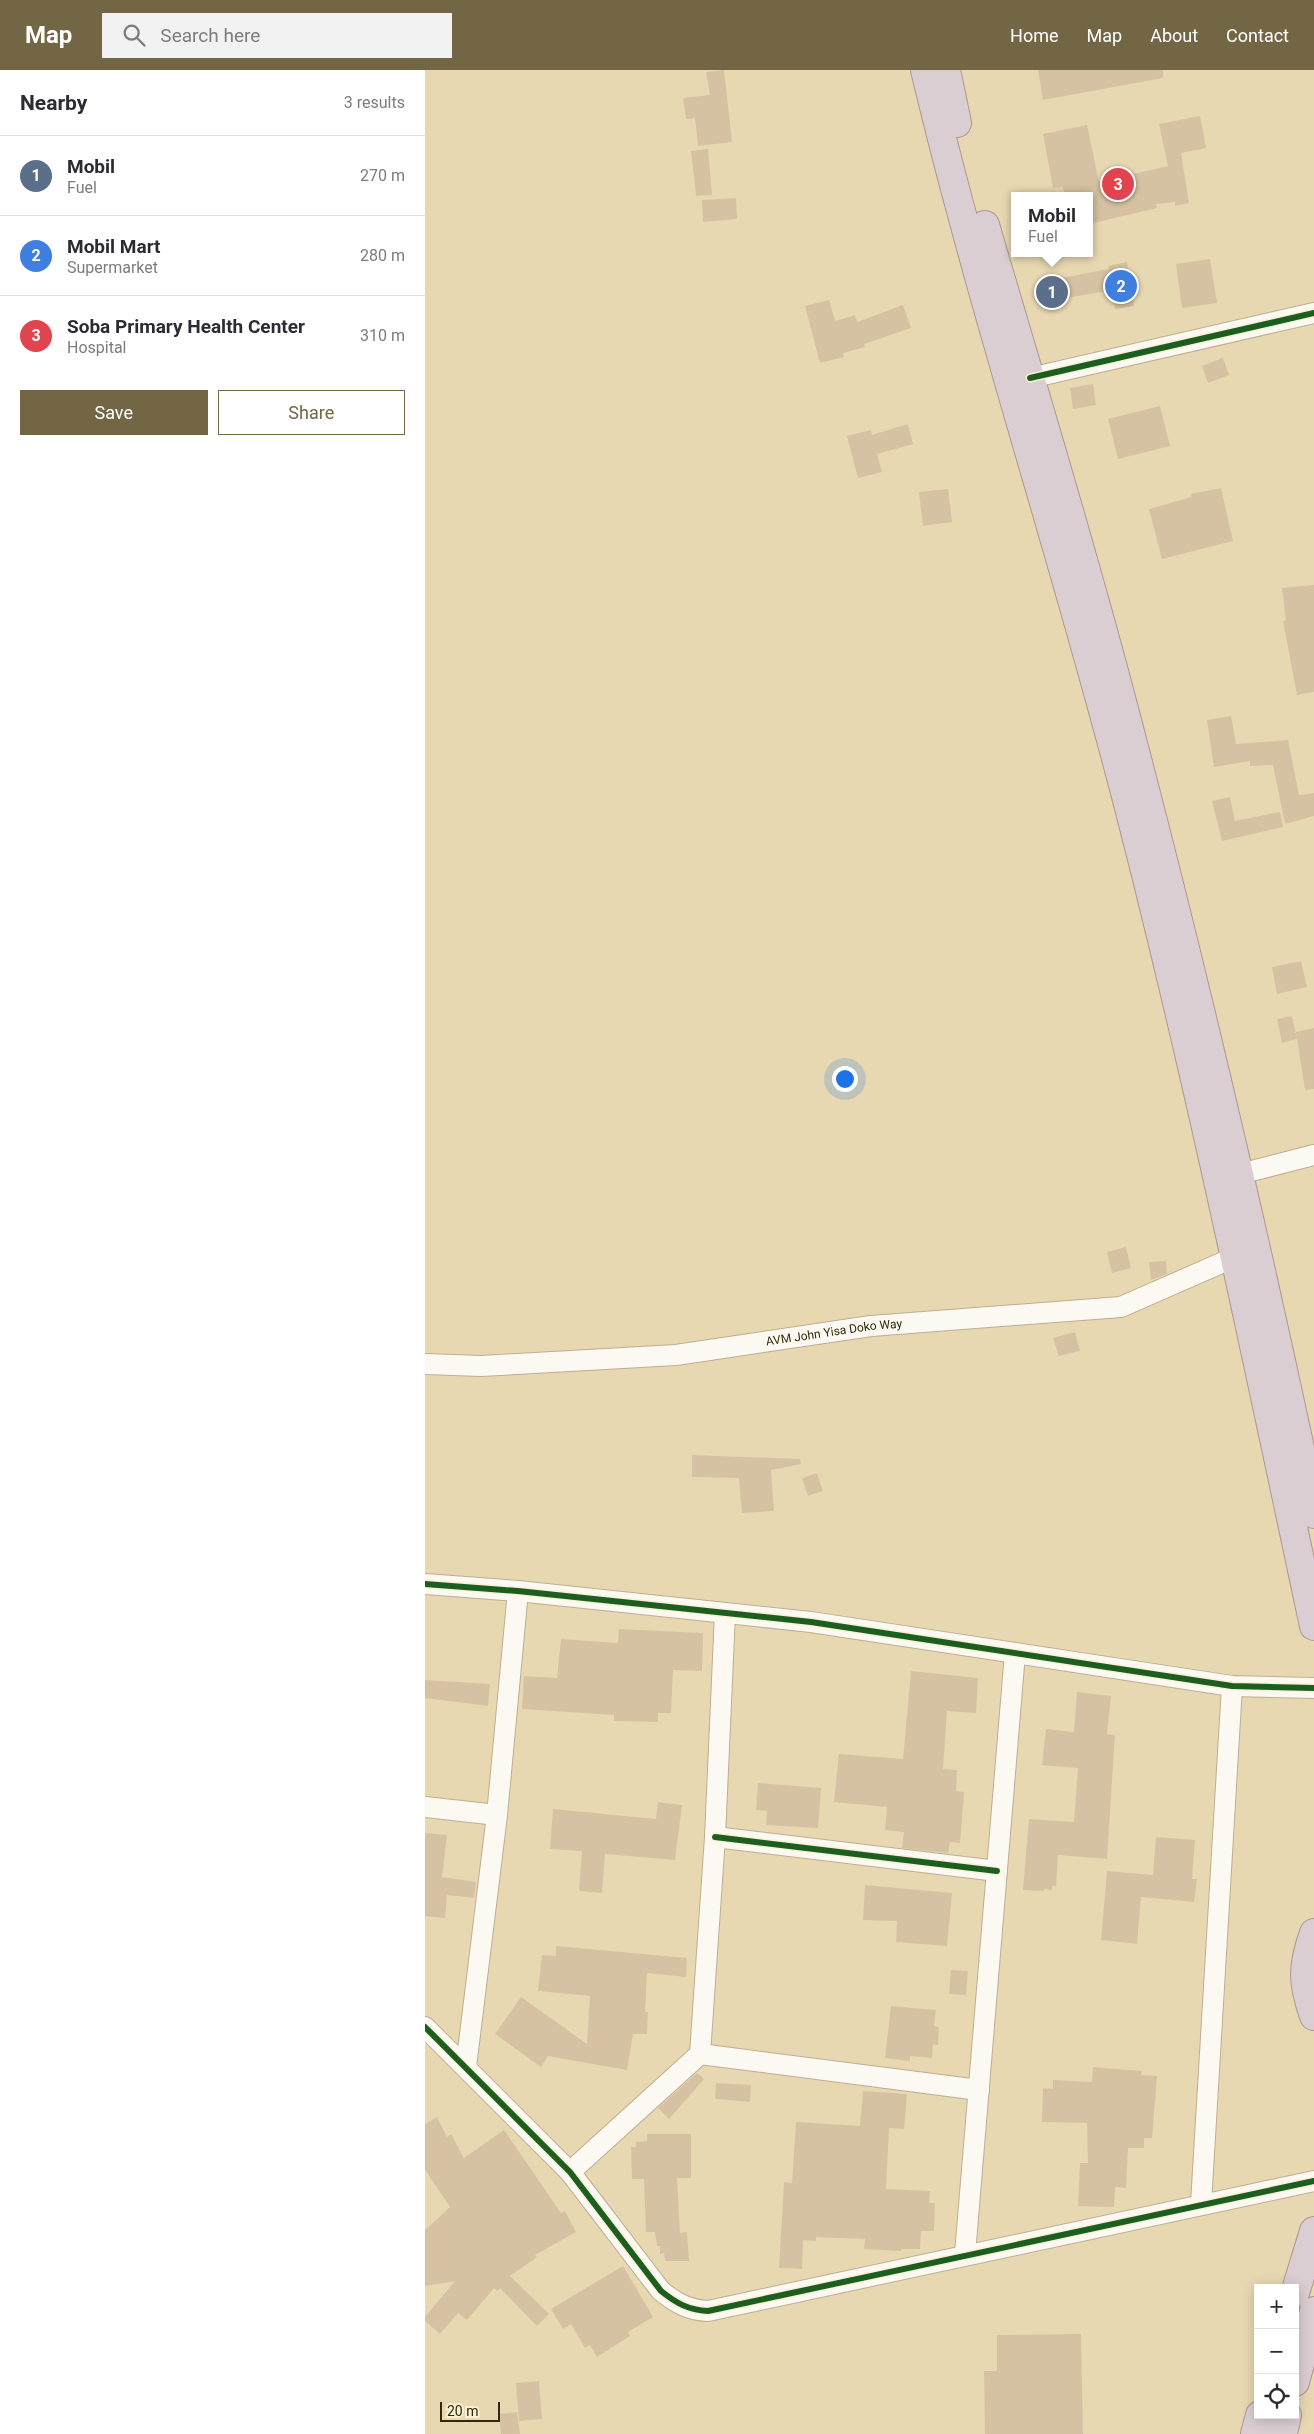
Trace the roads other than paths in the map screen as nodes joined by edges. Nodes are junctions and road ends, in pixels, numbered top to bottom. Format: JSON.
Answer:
{"nodes":[{"id":1,"x":925,"y":70,"type":"edge"},
{"id":2,"x":946,"y":70,"type":"edge"},
{"id":3,"x":1314,"y":313,"type":"edge"},
{"id":4,"x":1030,"y":378,"type":"junction"},
{"id":5,"x":1314,"y":1155,"type":"edge"},
{"id":6,"x":1240,"y":1174,"type":"junction"},
{"id":7,"x":1235,"y":1257,"type":"junction"},
{"id":8,"x":425,"y":1364,"type":"edge"},
{"id":9,"x":1314,"y":1514,"type":"edge"},
{"id":10,"x":425,"y":1584,"type":"edge"},
{"id":11,"x":518,"y":1591,"type":"junction"},
{"id":12,"x":725,"y":1613,"type":"junction"},
{"id":13,"x":1314,"y":1626,"type":"edge"},
{"id":14,"x":1015,"y":1653,"type":"junction"},
{"id":15,"x":1232,"y":1686,"type":"junction"},
{"id":16,"x":1314,"y":1688,"type":"edge"},
{"id":17,"x":425,"y":1807,"type":"edge"},
{"id":18,"x":497,"y":1815,"type":"junction"},
{"id":19,"x":715,"y":1837,"type":"junction"},
{"id":20,"x":997,"y":1871,"type":"junction"},
{"id":21,"x":1314,"y":1933,"type":"edge"},
{"id":22,"x":1314,"y":2016,"type":"edge"},
{"id":23,"x":425,"y":2027,"type":"edge"},
{"id":24,"x":700,"y":2054,"type":"junction"},
{"id":25,"x":466,"y":2067,"type":"junction"},
{"id":26,"x":979,"y":2090,"type":"junction"},
{"id":27,"x":570,"y":2172,"type":"junction"},
{"id":28,"x":1314,"y":2181,"type":"edge"},
{"id":29,"x":1201,"y":2204,"type":"junction"},
{"id":30,"x":1314,"y":2231,"type":"edge"},
{"id":31,"x":965,"y":2254,"type":"junction"},
{"id":32,"x":1298,"y":2284,"type":"edge"},
{"id":33,"x":1314,"y":2311,"type":"edge"},
{"id":34,"x":1297,"y":2374,"type":"edge"},
{"id":35,"x":1258,"y":2419,"type":"edge"},
{"id":36,"x":1286,"y":2419,"type":"edge"},
{"id":37,"x":1255,"y":2434,"type":"edge"},
{"id":38,"x":1283,"y":2434,"type":"edge"}],
"edges":[{"from":1,"to":7,"type":"highway"},
{"from":2,"to":4,"type":"highway"},
{"from":3,"to":4,"type":"street"},
{"from":4,"to":6,"type":"highway"},
{"from":5,"to":6,"type":"street"},
{"from":6,"to":9,"type":"highway"},
{"from":7,"to":8,"type":"street","name":"AVM John Yisa Doko Way"},
{"from":7,"to":13,"type":"highway"},
{"from":10,"to":11,"type":"street"},
{"from":11,"to":12,"type":"street"},
{"from":11,"to":18,"type":"street"},
{"from":12,"to":14,"type":"street"},
{"from":12,"to":19,"type":"street"},
{"from":14,"to":15,"type":"street"},
{"from":14,"to":20,"type":"street"},
{"from":15,"to":16,"type":"street"},
{"from":15,"to":29,"type":"street"},
{"from":17,"to":18,"type":"street"},
{"from":18,"to":25,"type":"street"},
{"from":19,"to":20,"type":"street"},
{"from":19,"to":24,"type":"street"},
{"from":20,"to":26,"type":"street"},
{"from":21,"to":22,"type":"highway"},
{"from":23,"to":25,"type":"street"},
{"from":24,"to":26,"type":"street"},
{"from":24,"to":27,"type":"street"},
{"from":25,"to":27,"type":"street"},
{"from":26,"to":31,"type":"street"},
{"from":27,"to":31,"type":"street"},
{"from":28,"to":29,"type":"street"},
{"from":29,"to":31,"type":"street"},
{"from":30,"to":32,"type":"highway"},
{"from":33,"to":34,"type":"highway"},
{"from":35,"to":37,"type":"highway"},
{"from":36,"to":38,"type":"highway"}]}
